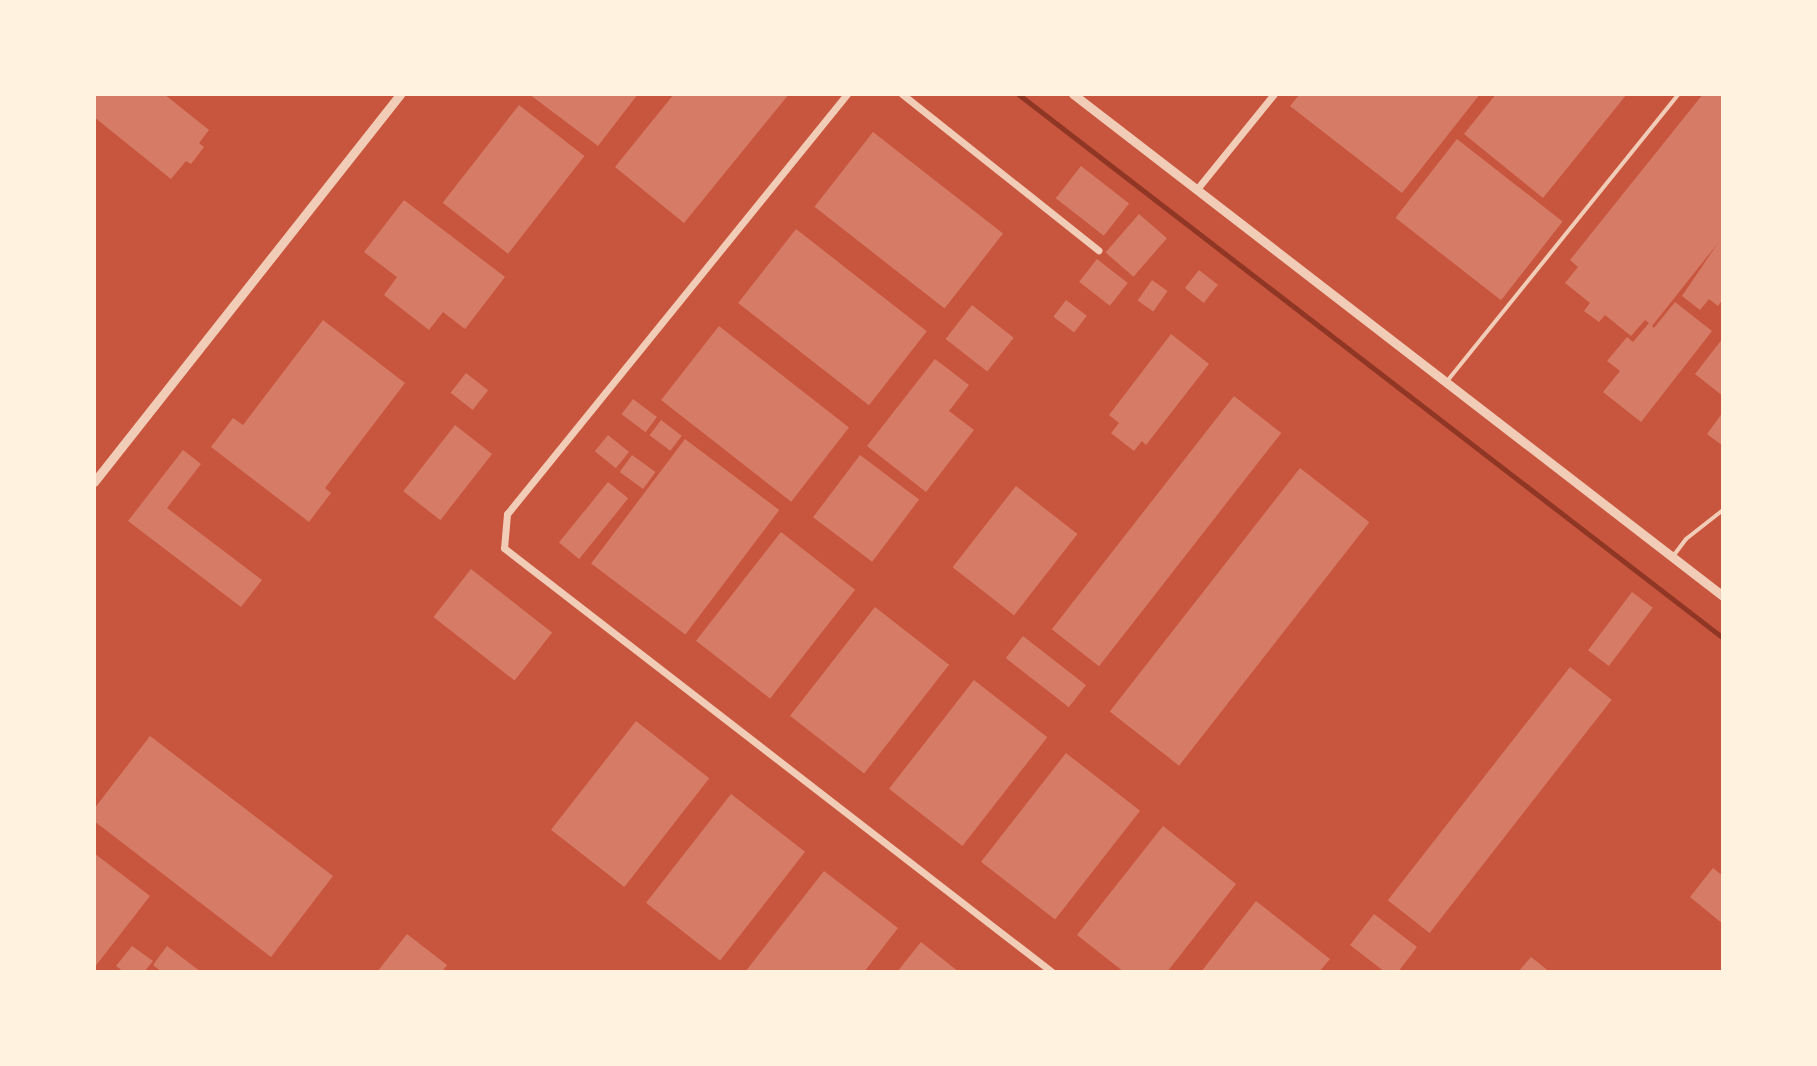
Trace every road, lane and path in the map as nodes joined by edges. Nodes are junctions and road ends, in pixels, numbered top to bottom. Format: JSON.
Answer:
{"nodes":[{"id":1,"x":400,"y":94,"type":"edge"},
{"id":2,"x":847,"y":94,"type":"edge"},
{"id":3,"x":902,"y":94,"type":"edge"},
{"id":4,"x":1073,"y":94,"type":"edge"},
{"id":5,"x":1274,"y":94,"type":"edge"},
{"id":6,"x":1679,"y":94,"type":"edge"},
{"id":7,"x":1197,"y":189,"type":"junction"},
{"id":8,"x":1098,"y":250,"type":"dead end"},
{"id":9,"x":1446,"y":382,"type":"junction"},
{"id":10,"x":94,"y":482,"type":"edge"},
{"id":11,"x":1723,"y":510,"type":"edge"},
{"id":12,"x":1673,"y":557,"type":"junction"},
{"id":13,"x":1723,"y":596,"type":"edge"},
{"id":14,"x":1052,"y":972,"type":"edge"}],
"edges":[{"from":1,"to":10,"type":"street"},
{"from":2,"to":14,"type":"street"},
{"from":3,"to":8,"type":"street"},
{"from":4,"to":7,"type":"street"},
{"from":5,"to":7,"type":"street"},
{"from":6,"to":9,"type":"lane"},
{"from":7,"to":9,"type":"street"},
{"from":9,"to":12,"type":"street"},
{"from":11,"to":12,"type":"lane"},
{"from":12,"to":13,"type":"street"}]}
